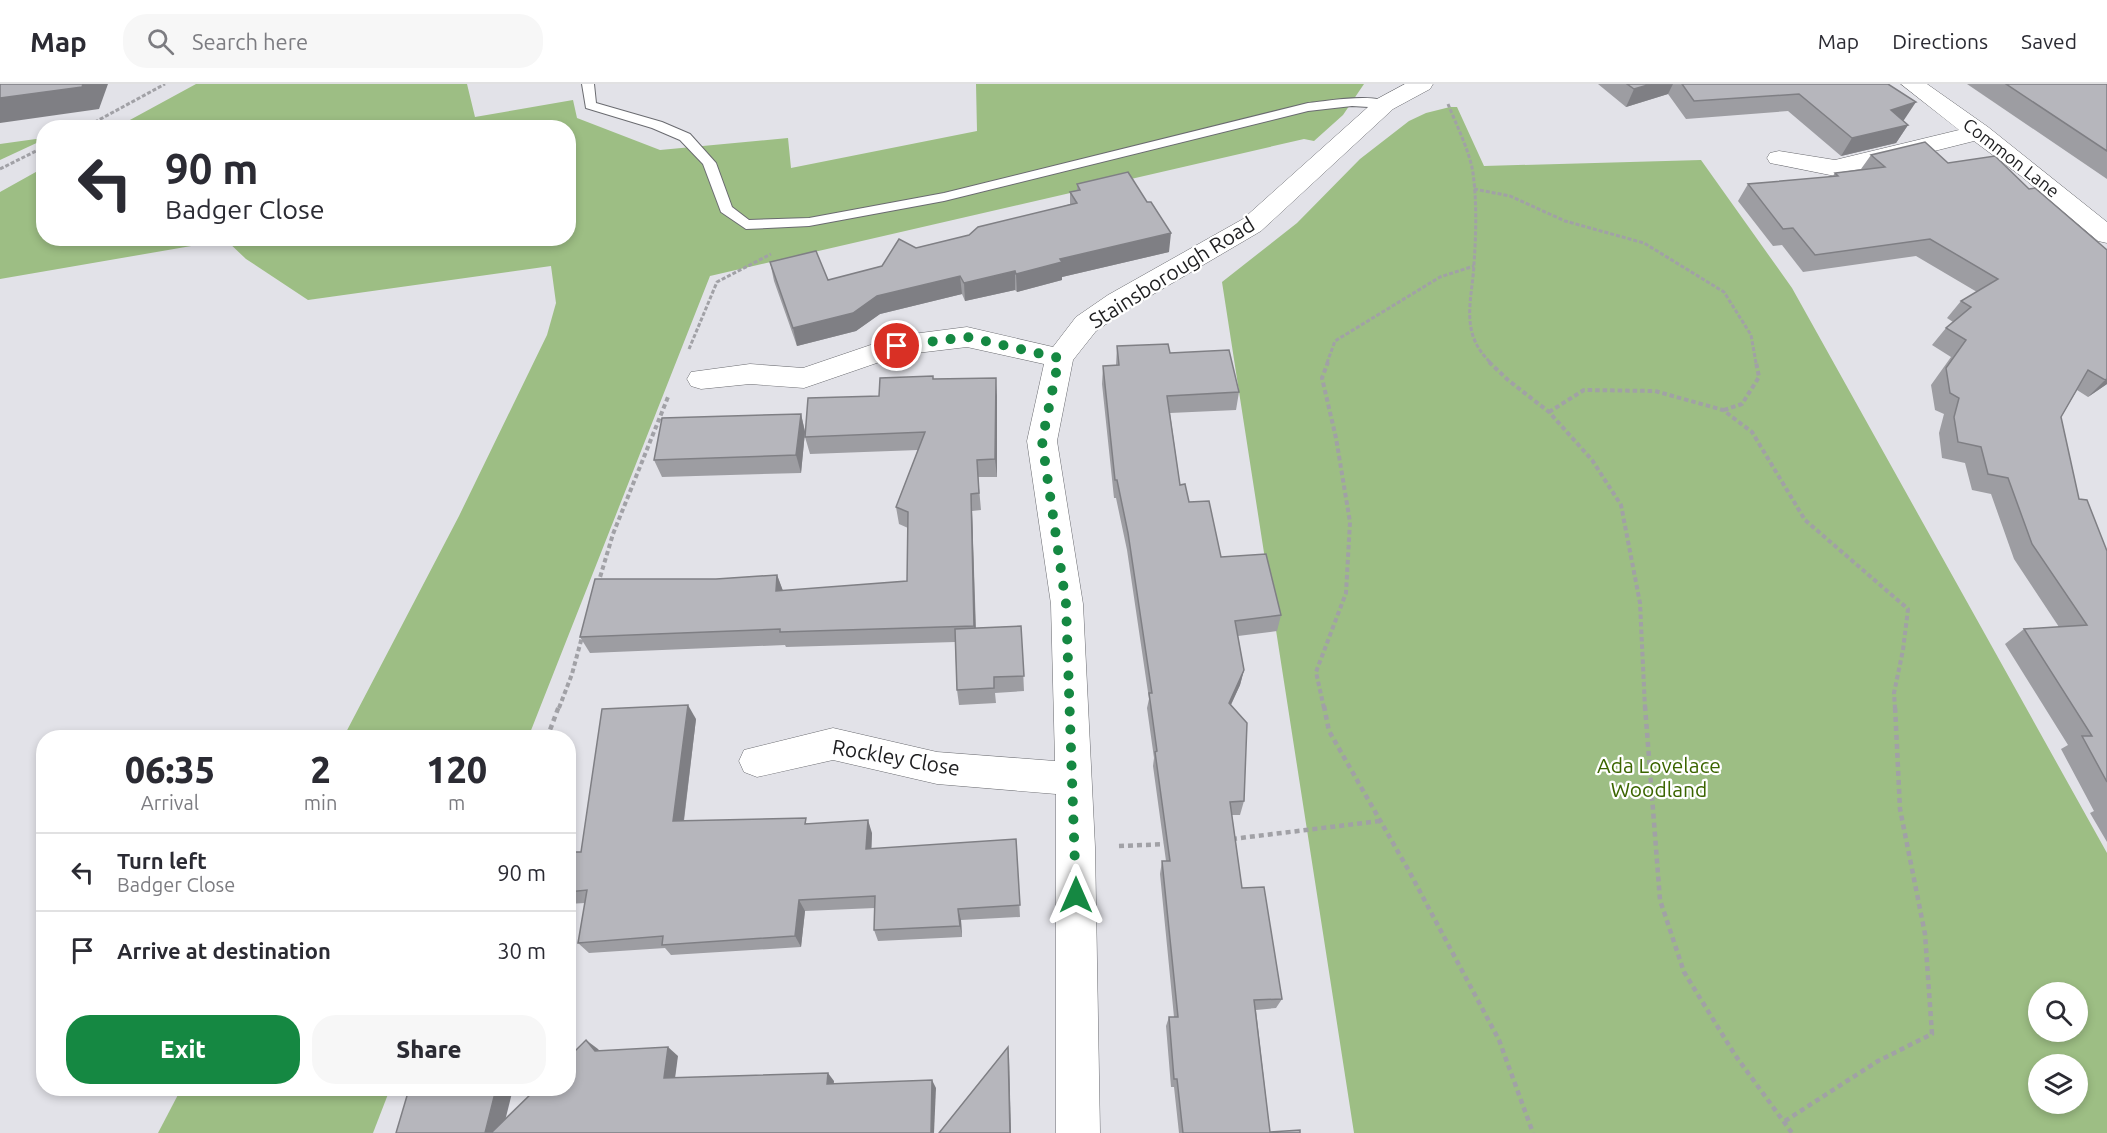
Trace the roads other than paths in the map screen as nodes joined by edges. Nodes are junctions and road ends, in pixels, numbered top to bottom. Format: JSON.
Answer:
{"nodes":[{"id":1,"x":588,"y":84,"type":"edge"},
{"id":2,"x":1422,"y":84,"type":"edge"},
{"id":3,"x":1912,"y":84,"type":"edge"},
{"id":4,"x":1385,"y":104,"type":"junction"},
{"id":5,"x":1980,"y":132,"type":"junction"},
{"id":6,"x":1779,"y":158,"type":"dead end"},
{"id":7,"x":2107,"y":236,"type":"edge"},
{"id":8,"x":1059,"y":358,"type":"junction"},
{"id":9,"x":701,"y":379,"type":"dead end"},
{"id":10,"x":757,"y":761,"type":"dead end"},
{"id":11,"x":1073,"y":779,"type":"junction"},
{"id":12,"x":1078,"y":1133,"type":"edge"}],
"edges":[{"from":1,"to":4,"type":"lane"},
{"from":2,"to":4,"type":"street","name":"Stainsborough Road"},
{"from":3,"to":5,"type":"street","name":"Common Lane"},
{"from":4,"to":8,"type":"street","name":"Stainsborough Road"},
{"from":5,"to":6,"type":"street"},
{"from":5,"to":7,"type":"street","name":"Common Lane"},
{"from":8,"to":9,"type":"street"},
{"from":8,"to":11,"type":"street","name":"Stainsborough Road"},
{"from":10,"to":11,"type":"street","name":"Rockley Close"},
{"from":11,"to":12,"type":"street","name":"Stainsborough Road"}]}
